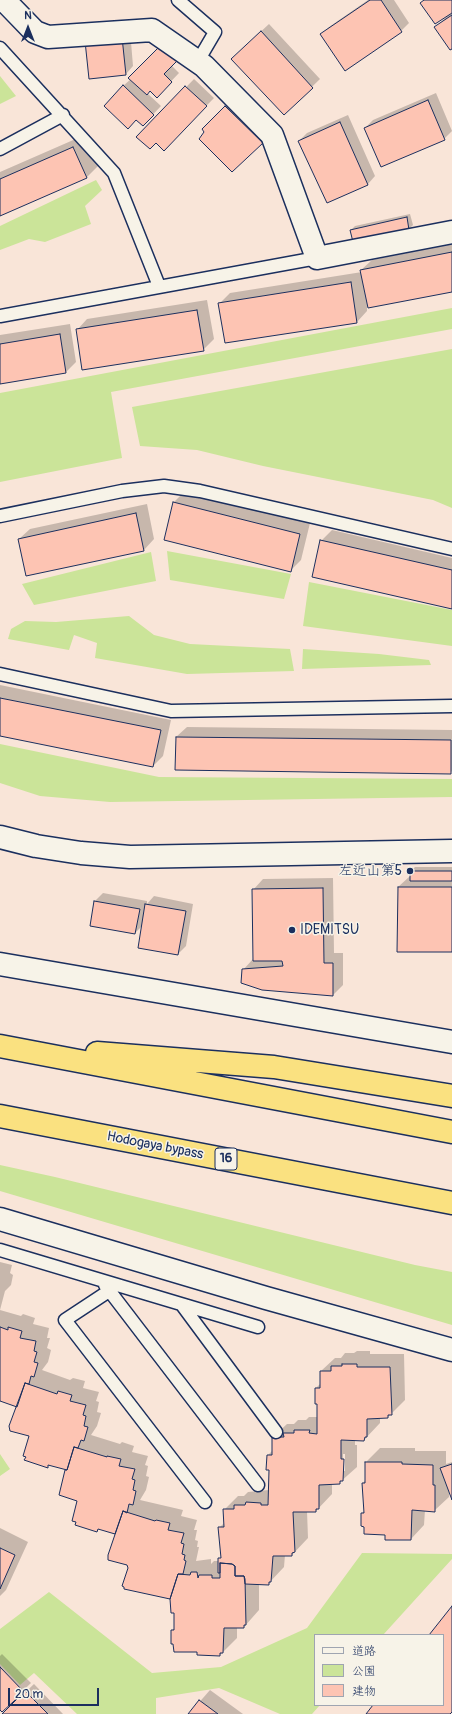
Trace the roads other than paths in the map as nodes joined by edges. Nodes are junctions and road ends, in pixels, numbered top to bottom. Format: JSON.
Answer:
{"nodes":[{"id":1,"x":4,"y":0,"type":"edge"},
{"id":2,"x":178,"y":0,"type":"edge"},
{"id":3,"x":0,"y":48,"type":"edge"},
{"id":4,"x":198,"y":61,"type":"junction"},
{"id":5,"x":63,"y":115,"type":"junction"},
{"id":6,"x":0,"y":149,"type":"edge"},
{"id":7,"x":452,"y":232,"type":"edge"},
{"id":8,"x":317,"y":258,"type":"junction"},
{"id":9,"x":159,"y":286,"type":"junction"},
{"id":10,"x":0,"y":316,"type":"edge"},
{"id":11,"x":0,"y":516,"type":"edge"},
{"id":12,"x":452,"y":549,"type":"edge"},
{"id":13,"x":0,"y":674,"type":"edge"},
{"id":14,"x":452,"y":706,"type":"edge"},
{"id":15,"x":0,"y":837,"type":"edge"},
{"id":16,"x":452,"y":851,"type":"edge"},
{"id":17,"x":0,"y":964,"type":"edge"},
{"id":18,"x":452,"y":1042,"type":"edge"},
{"id":19,"x":0,"y":1046,"type":"edge"},
{"id":20,"x":452,"y":1096,"type":"edge"},
{"id":21,"x":0,"y":1116,"type":"edge"},
{"id":22,"x":452,"y":1132,"type":"edge"},
{"id":23,"x":452,"y":1203,"type":"edge"},
{"id":24,"x":0,"y":1219,"type":"edge"},
{"id":25,"x":0,"y":1250,"type":"edge"},
{"id":26,"x":102,"y":1280,"type":"junction"},
{"id":27,"x":110,"y":1291,"type":"junction"},
{"id":28,"x":182,"y":1305,"type":"junction"},
{"id":29,"x":258,"y":1327,"type":"dead end"},
{"id":30,"x":452,"y":1350,"type":"edge"},
{"id":31,"x":276,"y":1432,"type":"dead end"},
{"id":32,"x":258,"y":1485,"type":"dead end"},
{"id":33,"x":205,"y":1502,"type":"dead end"}],
"edges":[{"from":1,"to":4,"type":"street"},
{"from":2,"to":4,"type":"lane"},
{"from":3,"to":5,"type":"lane"},
{"from":4,"to":8,"type":"street"},
{"from":5,"to":6,"type":"lane"},
{"from":5,"to":9,"type":"lane"},
{"from":7,"to":8,"type":"street"},
{"from":8,"to":9,"type":"lane"},
{"from":9,"to":10,"type":"lane"},
{"from":11,"to":12,"type":"lane"},
{"from":13,"to":14,"type":"lane"},
{"from":15,"to":16,"type":"street"},
{"from":17,"to":18,"type":"street"},
{"from":19,"to":20,"type":"highway"},
{"from":19,"to":22,"type":"highway"},
{"from":21,"to":23,"type":"highway","name":"Hodogaya bypass","number":"16"},
{"from":24,"to":30,"type":"street"},
{"from":25,"to":26,"type":"lane"},
{"from":26,"to":27,"type":"lane"},
{"from":26,"to":28,"type":"lane"},
{"from":27,"to":32,"type":"lane"},
{"from":27,"to":33,"type":"lane"},
{"from":28,"to":29,"type":"lane"},
{"from":28,"to":31,"type":"lane"}]}
